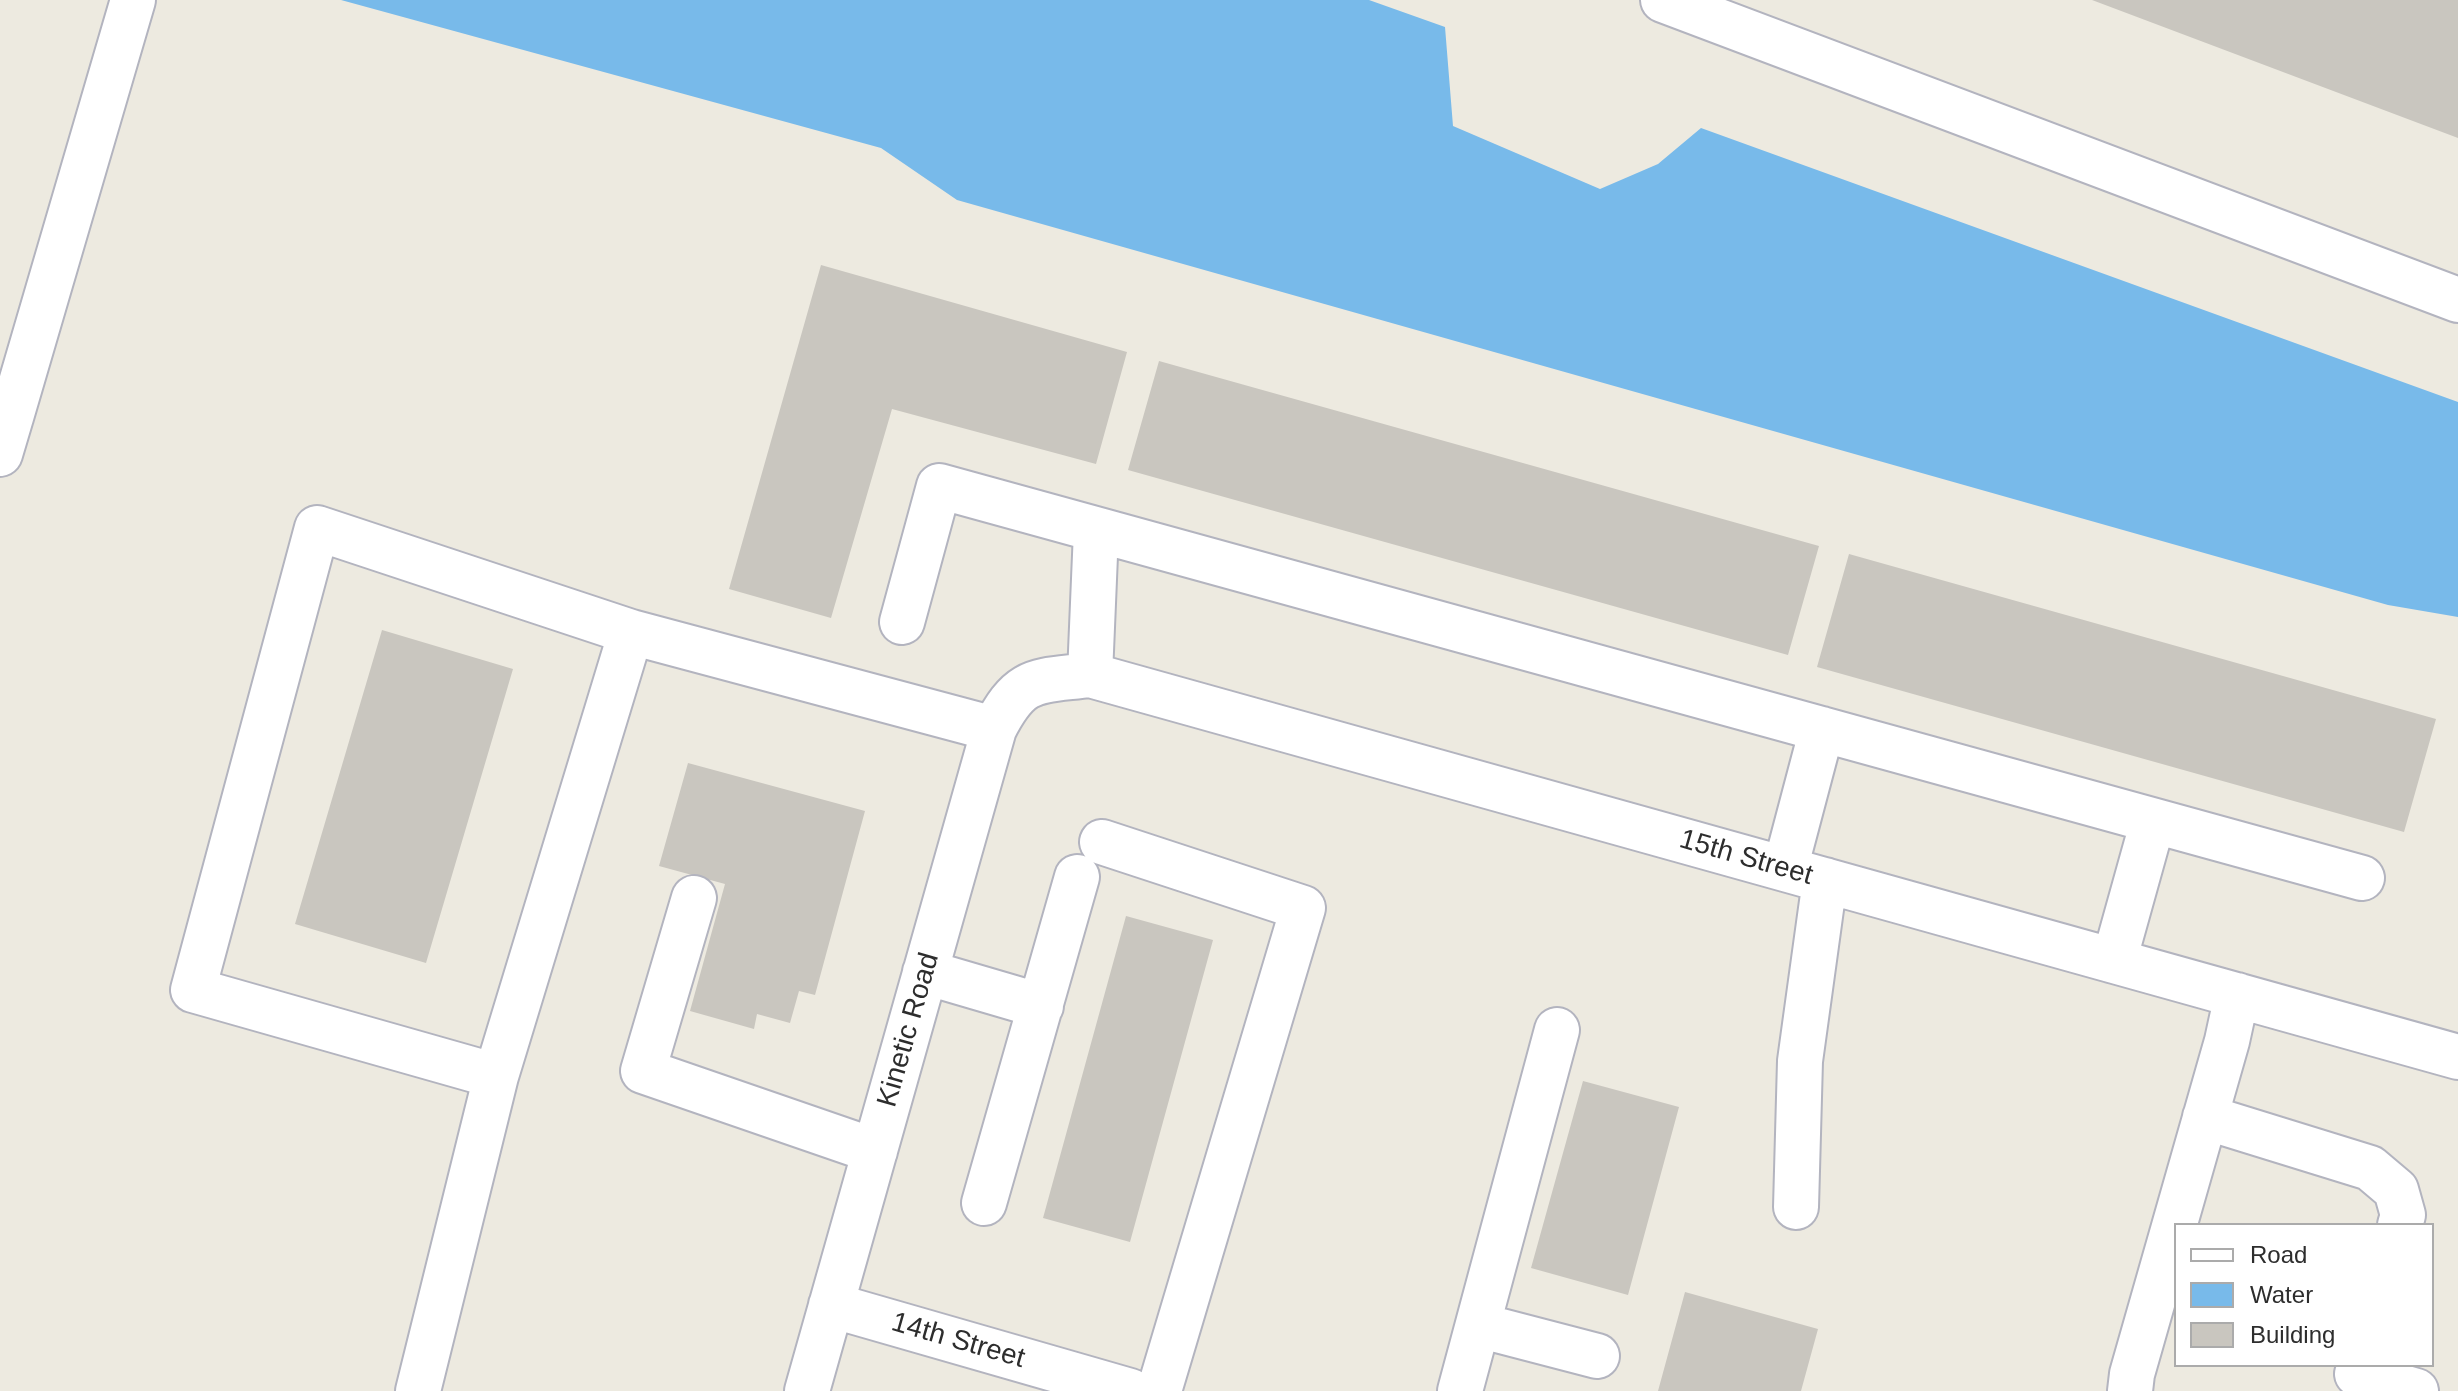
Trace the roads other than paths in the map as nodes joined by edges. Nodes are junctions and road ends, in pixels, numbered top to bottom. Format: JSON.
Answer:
{"nodes":[{"id":1,"x":133,"y":0,"type":"edge"},
{"id":2,"x":1663,"y":0,"type":"edge"},
{"id":3,"x":2458,"y":300,"type":"edge"},
{"id":4,"x":4,"y":429,"type":"edge"},
{"id":5,"x":1096,"y":531,"type":"junction"},
{"id":6,"x":902,"y":622,"type":"dead end"},
{"id":7,"x":631,"y":632,"type":"junction"},
{"id":8,"x":1090,"y":675,"type":"junction"},
{"id":9,"x":1033,"y":682,"type":"joint"},
{"id":10,"x":994,"y":729,"type":"junction"},
{"id":11,"x":1822,"y":729,"type":"junction"},
{"id":12,"x":2153,"y":821,"type":"junction"},
{"id":13,"x":1805,"y":874,"type":"junction"},
{"id":14,"x":2362,"y":878,"type":"dead end"},
{"id":15,"x":694,"y":898,"type":"dead end"},
{"id":16,"x":2114,"y":961,"type":"junction"},
{"id":17,"x":925,"y":972,"type":"junction"},
{"id":18,"x":2237,"y":995,"type":"junction"},
{"id":19,"x":1041,"y":1006,"type":"junction"},
{"id":20,"x":1557,"y":1030,"type":"dead end"},
{"id":21,"x":2458,"y":1057,"type":"edge"},
{"id":22,"x":496,"y":1076,"type":"junction"},
{"id":23,"x":2205,"y":1117,"type":"junction"},
{"id":24,"x":875,"y":1151,"type":"junction"},
{"id":25,"x":984,"y":1203,"type":"dead end"},
{"id":26,"x":1796,"y":1207,"type":"dead end"},
{"id":27,"x":2175,"y":1223,"type":"edge"},
{"id":28,"x":2401,"y":1223,"type":"edge"},
{"id":29,"x":2174,"y":1226,"type":"edge"},
{"id":30,"x":831,"y":1305,"type":"junction"},
{"id":31,"x":1478,"y":1325,"type":"junction"},
{"id":32,"x":1597,"y":1356,"type":"dead end"},
{"id":33,"x":2357,"y":1377,"type":"edge"},
{"id":34,"x":418,"y":1391,"type":"edge"},
{"id":35,"x":807,"y":1391,"type":"edge"},
{"id":36,"x":1130,"y":1391,"type":"edge"},
{"id":37,"x":1159,"y":1391,"type":"edge"},
{"id":38,"x":1460,"y":1391,"type":"edge"},
{"id":39,"x":2130,"y":1391,"type":"edge"},
{"id":40,"x":2416,"y":1391,"type":"edge"}],
"edges":[{"from":1,"to":4,"type":"street"},
{"from":2,"to":3,"type":"street"},
{"from":5,"to":6,"type":"street"},
{"from":5,"to":8,"type":"street"},
{"from":5,"to":11,"type":"street"},
{"from":7,"to":10,"type":"street"},
{"from":7,"to":22,"type":"street"},
{"from":7,"to":22,"type":"street"},
{"from":8,"to":9,"type":"street","name":"15th Street"},
{"from":8,"to":13,"type":"street","name":"15th Street"},
{"from":9,"to":10,"type":"street","name":"Kinetic Road"},
{"from":10,"to":17,"type":"street","name":"Kinetic Road"},
{"from":11,"to":12,"type":"street"},
{"from":11,"to":13,"type":"street"},
{"from":12,"to":14,"type":"street"},
{"from":12,"to":16,"type":"street"},
{"from":13,"to":16,"type":"street","name":"15th Street"},
{"from":13,"to":26,"type":"street"},
{"from":15,"to":24,"type":"street"},
{"from":16,"to":18,"type":"street","name":"15th Street"},
{"from":17,"to":19,"type":"street"},
{"from":17,"to":24,"type":"street","name":"Kinetic Road"},
{"from":18,"to":21,"type":"street","name":"15th Street"},
{"from":18,"to":23,"type":"street"},
{"from":19,"to":25,"type":"street"},
{"from":19,"to":37,"type":"street"},
{"from":20,"to":31,"type":"street"},
{"from":22,"to":34,"type":"street"},
{"from":23,"to":27,"type":"street"},
{"from":23,"to":28,"type":"street"},
{"from":24,"to":30,"type":"street","name":"Kinetic Road"},
{"from":29,"to":39,"type":"street"},
{"from":30,"to":35,"type":"street","name":"Kinetic Road"},
{"from":30,"to":36,"type":"street","name":"14th Street"},
{"from":31,"to":32,"type":"street"},
{"from":31,"to":38,"type":"street"},
{"from":33,"to":40,"type":"street"}]}
